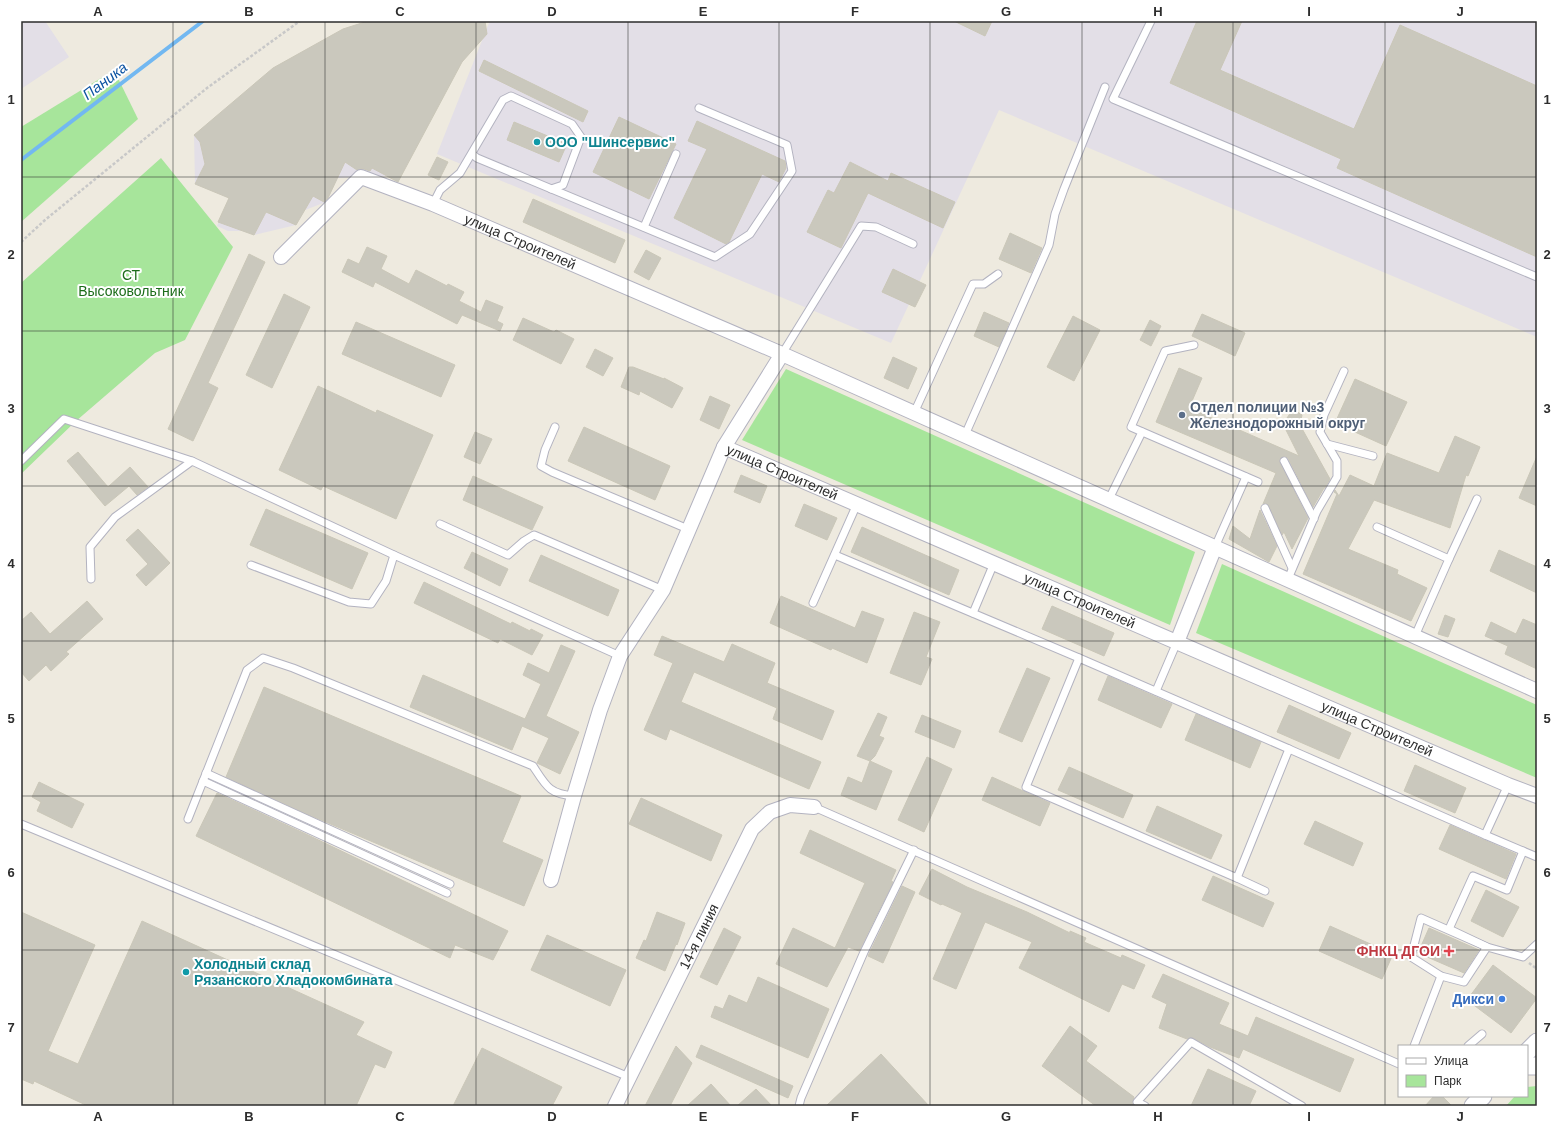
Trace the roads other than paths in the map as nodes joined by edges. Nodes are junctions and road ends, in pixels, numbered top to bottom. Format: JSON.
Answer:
{"nodes":[{"id":1,"x":1150,"y":21,"type":"edge"},
{"id":2,"x":1105,"y":87,"type":"dead end"},
{"id":3,"x":699,"y":108,"type":"dead end"},
{"id":4,"x":472,"y":154,"type":"junction"},
{"id":5,"x":676,"y":154,"type":"dead end"},
{"id":6,"x":551,"y":189,"type":"junction"},
{"id":7,"x":433,"y":204,"type":"junction"},
{"id":8,"x":644,"y":228,"type":"junction"},
{"id":9,"x":912,"y":244,"type":"dead end"},
{"id":10,"x":281,"y":257,"type":"dead end"},
{"id":11,"x":998,"y":274,"type":"dead end"},
{"id":12,"x":1537,"y":278,"type":"edge"},
{"id":13,"x":1194,"y":345,"type":"dead end"},
{"id":14,"x":782,"y":354,"type":"junction"},
{"id":15,"x":1344,"y":371,"type":"dead end"},
{"id":16,"x":914,"y":413,"type":"junction"},
{"id":17,"x":555,"y":427,"type":"dead end"},
{"id":18,"x":1142,"y":432,"type":"junction"},
{"id":19,"x":965,"y":435,"type":"junction"},
{"id":20,"x":1327,"y":444,"type":"junction"},
{"id":21,"x":724,"y":447,"type":"junction"},
{"id":22,"x":1373,"y":456,"type":"dead end"},
{"id":23,"x":21,"y":461,"type":"edge"},
{"id":24,"x":192,"y":461,"type":"junction"},
{"id":25,"x":1284,"y":462,"type":"dead end"},
{"id":26,"x":1246,"y":477,"type":"junction"},
{"id":27,"x":1258,"y":482,"type":"dead end"},
{"id":28,"x":1109,"y":499,"type":"junction"},
{"id":29,"x":1477,"y":499,"type":"dead end"},
{"id":30,"x":857,"y":504,"type":"junction"},
{"id":31,"x":1265,"y":508,"type":"dead end"},
{"id":32,"x":1314,"y":519,"type":"junction"},
{"id":33,"x":440,"y":524,"type":"dead end"},
{"id":34,"x":1377,"y":527,"type":"dead end"},
{"id":35,"x":688,"y":528,"type":"junction"},
{"id":36,"x":1215,"y":547,"type":"junction"},
{"id":37,"x":394,"y":555,"type":"junction"},
{"id":38,"x":835,"y":555,"type":"junction"},
{"id":39,"x":1449,"y":559,"type":"junction"},
{"id":40,"x":994,"y":563,"type":"junction"},
{"id":41,"x":250,"y":565,"type":"dead end"},
{"id":42,"x":1290,"y":574,"type":"junction"},
{"id":43,"x":91,"y":579,"type":"dead end"},
{"id":44,"x":663,"y":590,"type":"junction"},
{"id":45,"x":814,"y":603,"type":"dead end"},
{"id":46,"x":973,"y":613,"type":"junction"},
{"id":47,"x":1415,"y":636,"type":"junction"},
{"id":48,"x":1177,"y":642,"type":"junction"},
{"id":49,"x":620,"y":656,"type":"junction"},
{"id":50,"x":1079,"y":658,"type":"junction"},
{"id":51,"x":1156,"y":691,"type":"junction"},
{"id":52,"x":1537,"y":691,"type":"edge"},
{"id":53,"x":1289,"y":749,"type":"junction"},
{"id":54,"x":206,"y":773,"type":"junction"},
{"id":55,"x":203,"y":781,"type":"junction"},
{"id":56,"x":1508,"y":785,"type":"junction"},
{"id":57,"x":574,"y":796,"type":"junction"},
{"id":58,"x":1537,"y":796,"type":"edge"},
{"id":59,"x":814,"y":807,"type":"joint"},
{"id":60,"x":188,"y":819,"type":"dead end"},
{"id":61,"x":21,"y":824,"type":"edge"},
{"id":62,"x":1485,"y":835,"type":"junction"},
{"id":63,"x":914,"y":850,"type":"junction"},
{"id":64,"x":1523,"y":851,"type":"junction"},
{"id":65,"x":1537,"y":857,"type":"edge"},
{"id":66,"x":1237,"y":878,"type":"junction"},
{"id":67,"x":551,"y":880,"type":"dead end"},
{"id":68,"x":450,"y":884,"type":"dead end"},
{"id":69,"x":1265,"y":891,"type":"dead end"},
{"id":70,"x":447,"y":893,"type":"dead end"},
{"id":71,"x":1537,"y":944,"type":"edge"},
{"id":72,"x":1487,"y":947,"type":"junction"},
{"id":73,"x":1441,"y":976,"type":"junction"},
{"id":74,"x":1482,"y":1034,"type":"dead end"},
{"id":75,"x":1537,"y":1042,"type":"edge"},
{"id":76,"x":1414,"y":1045,"type":"edge"},
{"id":77,"x":1469,"y":1045,"type":"edge"},
{"id":78,"x":1528,"y":1051,"type":"edge"},
{"id":79,"x":1398,"y":1064,"type":"edge"},
{"id":80,"x":629,"y":1077,"type":"junction"},
{"id":81,"x":615,"y":1106,"type":"edge"},
{"id":82,"x":800,"y":1106,"type":"edge"},
{"id":83,"x":1145,"y":1106,"type":"edge"},
{"id":84,"x":1302,"y":1106,"type":"edge"}],
"edges":[{"from":1,"to":12,"type":"lane"},
{"from":2,"to":19,"type":"lane"},
{"from":3,"to":8,"type":"lane"},
{"from":4,"to":6,"type":"lane"},
{"from":4,"to":6,"type":"lane"},
{"from":4,"to":7,"type":"lane"},
{"from":5,"to":8,"type":"lane"},
{"from":6,"to":8,"type":"lane"},
{"from":7,"to":10,"type":"street","name":"улица Строителей"},
{"from":7,"to":14,"type":"street","name":"улица Строителей"},
{"from":9,"to":14,"type":"lane"},
{"from":11,"to":16,"type":"lane"},
{"from":13,"to":18,"type":"lane"},
{"from":14,"to":16,"type":"street","name":"улица Строителей"},
{"from":14,"to":21,"type":"street","name":"улица Строителей"},
{"from":15,"to":20,"type":"lane"},
{"from":16,"to":19,"type":"street","name":"улица Строителей"},
{"from":17,"to":35,"type":"lane"},
{"from":18,"to":26,"type":"lane"},
{"from":18,"to":28,"type":"lane"},
{"from":19,"to":28,"type":"street","name":"улица Строителей"},
{"from":20,"to":22,"type":"lane"},
{"from":20,"to":32,"type":"lane"},
{"from":21,"to":30,"type":"street","name":"улица Строителей"},
{"from":21,"to":35,"type":"street"},
{"from":23,"to":24,"type":"lane"},
{"from":24,"to":37,"type":"lane"},
{"from":24,"to":43,"type":"lane"},
{"from":25,"to":32,"type":"lane"},
{"from":26,"to":27,"type":"lane"},
{"from":26,"to":36,"type":"lane"},
{"from":28,"to":36,"type":"street","name":"улица Строителей"},
{"from":29,"to":39,"type":"lane"},
{"from":30,"to":38,"type":"lane"},
{"from":30,"to":40,"type":"street","name":"улица Строителей"},
{"from":31,"to":42,"type":"lane"},
{"from":32,"to":42,"type":"lane"},
{"from":33,"to":44,"type":"lane"},
{"from":34,"to":39,"type":"lane"},
{"from":35,"to":44,"type":"street"},
{"from":36,"to":42,"type":"street"},
{"from":36,"to":48,"type":"street"},
{"from":37,"to":41,"type":"lane"},
{"from":37,"to":49,"type":"lane"},
{"from":38,"to":45,"type":"lane"},
{"from":38,"to":46,"type":"lane"},
{"from":39,"to":47,"type":"lane"},
{"from":40,"to":46,"type":"lane"},
{"from":40,"to":48,"type":"street","name":"улица Строителей"},
{"from":42,"to":47,"type":"street"},
{"from":44,"to":49,"type":"street"},
{"from":46,"to":50,"type":"lane"},
{"from":47,"to":52,"type":"street"},
{"from":48,"to":51,"type":"lane"},
{"from":48,"to":56,"type":"street","name":"улица Строителей"},
{"from":49,"to":57,"type":"street"},
{"from":50,"to":51,"type":"lane"},
{"from":50,"to":66,"type":"lane"},
{"from":51,"to":53,"type":"lane"},
{"from":53,"to":62,"type":"lane"},
{"from":53,"to":66,"type":"lane"},
{"from":54,"to":55,"type":"lane"},
{"from":54,"to":57,"type":"lane"},
{"from":54,"to":68,"type":"lane"},
{"from":55,"to":60,"type":"lane"},
{"from":55,"to":70,"type":"lane"},
{"from":56,"to":58,"type":"street","name":"улица Строителей"},
{"from":56,"to":62,"type":"lane"},
{"from":57,"to":67,"type":"street"},
{"from":59,"to":63,"type":"lane"},
{"from":59,"to":80,"type":"street","name":"14-я линия"},
{"from":61,"to":80,"type":"lane"},
{"from":62,"to":64,"type":"lane"},
{"from":63,"to":79,"type":"lane"},
{"from":63,"to":82,"type":"lane"},
{"from":64,"to":65,"type":"lane"},
{"from":64,"to":72,"type":"lane"},
{"from":66,"to":69,"type":"lane"},
{"from":71,"to":72,"type":"lane"},
{"from":72,"to":73,"type":"lane"},
{"from":72,"to":73,"type":"lane"},
{"from":73,"to":76,"type":"lane"},
{"from":74,"to":77,"type":"lane"},
{"from":75,"to":78,"type":"street"},
{"from":80,"to":81,"type":"street","name":"14-я линия"},
{"from":83,"to":84,"type":"lane"}]}
